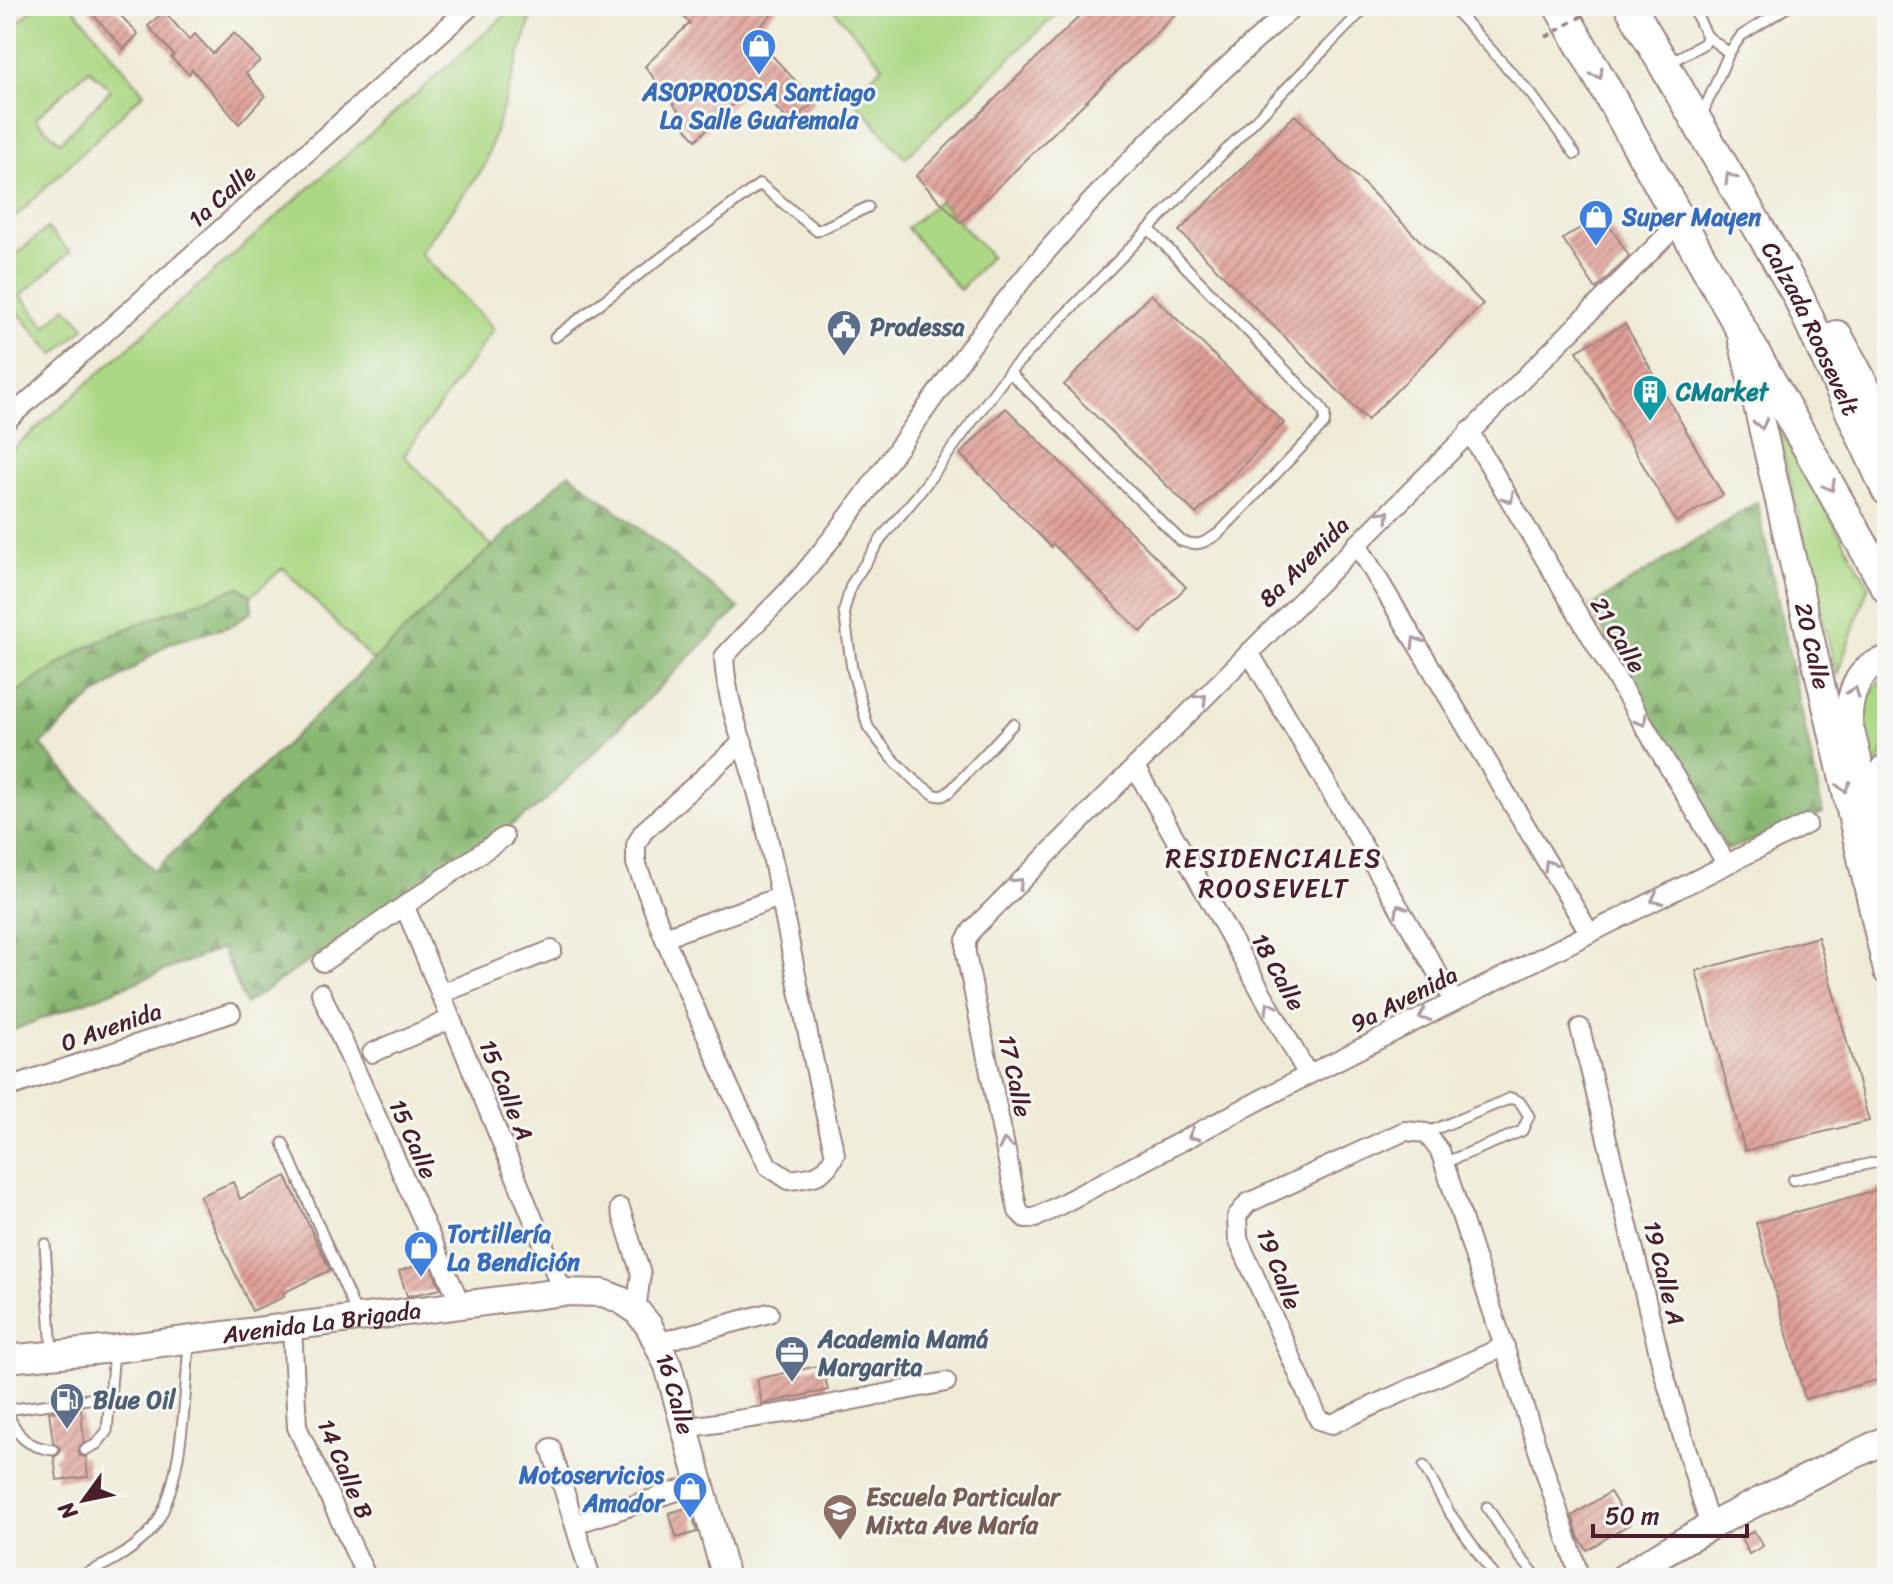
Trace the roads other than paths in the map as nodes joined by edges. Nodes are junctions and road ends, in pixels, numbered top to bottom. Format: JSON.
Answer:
{"nodes":[{"id":1,"x":1295,"y":6,"type":"edge"},
{"id":2,"x":1367,"y":6,"type":"edge"},
{"id":3,"x":1451,"y":6,"type":"edge"},
{"id":4,"x":1559,"y":6,"type":"edge"},
{"id":5,"x":1630,"y":6,"type":"edge"},
{"id":6,"x":1692,"y":6,"type":"edge"},
{"id":7,"x":1789,"y":6,"type":"edge"},
{"id":8,"x":469,"y":7,"type":"edge"},
{"id":9,"x":1707,"y":36,"type":"junction"},
{"id":10,"x":1729,"y":53,"type":"junction"},
{"id":11,"x":1664,"y":65,"type":"junction"},
{"id":12,"x":1698,"y":124,"type":"junction"},
{"id":13,"x":1575,"y":154,"type":"dead end"},
{"id":14,"x":868,"y":207,"type":"dead end"},
{"id":15,"x":1681,"y":221,"type":"junction"},
{"id":16,"x":1150,"y":230,"type":"junction"},
{"id":17,"x":1797,"y":294,"type":"junction"},
{"id":18,"x":1737,"y":321,"type":"junction"},
{"id":19,"x":555,"y":337,"type":"dead end"},
{"id":20,"x":1009,"y":372,"type":"junction"},
{"id":21,"x":1883,"y":412,"type":"edge"},
{"id":22,"x":6,"y":421,"type":"edge"},
{"id":23,"x":1469,"y":431,"type":"junction"},
{"id":24,"x":1887,"y":490,"type":"edge"},
{"id":25,"x":1357,"y":544,"type":"junction"},
{"id":26,"x":1887,"y":588,"type":"edge"},
{"id":27,"x":1249,"y":652,"type":"junction"},
{"id":28,"x":1887,"y":660,"type":"edge"},
{"id":29,"x":1013,"y":724,"type":"dead end"},
{"id":30,"x":743,"y":742,"type":"junction"},
{"id":31,"x":1135,"y":767,"type":"junction"},
{"id":32,"x":1887,"y":769,"type":"edge"},
{"id":33,"x":1807,"y":824,"type":"dead end"},
{"id":34,"x":504,"y":837,"type":"dead end"},
{"id":35,"x":1887,"y":856,"type":"edge"},
{"id":36,"x":1726,"y":863,"type":"junction"},
{"id":37,"x":1887,"y":876,"type":"edge"},
{"id":38,"x":780,"y":897,"type":"junction"},
{"id":39,"x":405,"y":907,"type":"junction"},
{"id":40,"x":1589,"y":932,"type":"junction"},
{"id":41,"x":664,"y":937,"type":"junction"},
{"id":42,"x":966,"y":940,"type":"joint"},
{"id":43,"x":552,"y":950,"type":"dead end"},
{"id":44,"x":323,"y":962,"type":"dead end"},
{"id":45,"x":1887,"y":971,"type":"edge"},
{"id":46,"x":321,"y":993,"type":"dead end"},
{"id":47,"x":440,"y":994,"type":"junction"},
{"id":48,"x":1454,"y":1001,"type":"junction"},
{"id":49,"x":231,"y":1013,"type":"dead end"},
{"id":50,"x":451,"y":1019,"type":"junction"},
{"id":51,"x":1580,"y":1028,"type":"dead end"},
{"id":52,"x":372,"y":1053,"type":"dead end"},
{"id":53,"x":1308,"y":1075,"type":"junction"},
{"id":54,"x":6,"y":1088,"type":"edge"},
{"id":55,"x":1426,"y":1133,"type":"junction"},
{"id":56,"x":283,"y":1143,"type":"dead end"},
{"id":57,"x":1887,"y":1160,"type":"edge"},
{"id":58,"x":1444,"y":1163,"type":"junction"},
{"id":59,"x":1793,"y":1180,"type":"dead end"},
{"id":60,"x":620,"y":1208,"type":"dead end"},
{"id":61,"x":1025,"y":1218,"type":"joint"},
{"id":62,"x":45,"y":1244,"type":"dead end"},
{"id":63,"x":563,"y":1292,"type":"junction"},
{"id":64,"x":461,"y":1305,"type":"junction"},
{"id":65,"x":636,"y":1310,"type":"junction"},
{"id":66,"x":769,"y":1313,"type":"dead end"},
{"id":67,"x":358,"y":1318,"type":"junction"},
{"id":68,"x":292,"y":1327,"type":"junction"},
{"id":69,"x":190,"y":1340,"type":"junction"},
{"id":70,"x":657,"y":1343,"type":"junction"},
{"id":71,"x":1505,"y":1346,"type":"junction"},
{"id":72,"x":114,"y":1349,"type":"junction"},
{"id":73,"x":52,"y":1355,"type":"junction"},
{"id":74,"x":6,"y":1359,"type":"edge"},
{"id":75,"x":946,"y":1382,"type":"dead end"},
{"id":76,"x":110,"y":1396,"type":"junction"},
{"id":77,"x":6,"y":1410,"type":"edge"},
{"id":78,"x":684,"y":1428,"type":"junction"},
{"id":79,"x":1887,"y":1439,"type":"edge"},
{"id":80,"x":551,"y":1448,"type":"dead end"},
{"id":81,"x":53,"y":1450,"type":"dead end"},
{"id":82,"x":85,"y":1450,"type":"dead end"},
{"id":83,"x":1424,"y":1466,"type":"dead end"},
{"id":84,"x":699,"y":1484,"type":"junction"},
{"id":85,"x":1487,"y":1507,"type":"dead end"},
{"id":86,"x":575,"y":1524,"type":"junction"},
{"id":87,"x":1710,"y":1527,"type":"junction"},
{"id":88,"x":76,"y":1578,"type":"edge"},
{"id":89,"x":367,"y":1578,"type":"edge"},
{"id":90,"x":591,"y":1578,"type":"edge"},
{"id":91,"x":726,"y":1578,"type":"edge"},
{"id":92,"x":1496,"y":1578,"type":"edge"},
{"id":93,"x":1538,"y":1578,"type":"edge"},
{"id":94,"x":1580,"y":1578,"type":"edge"},
{"id":95,"x":1623,"y":1578,"type":"edge"}],
"edges":[{"from":1,"to":30,"type":"street"},
{"from":2,"to":16,"type":"lane"},
{"from":3,"to":13,"type":"lane"},
{"from":4,"to":15,"type":"highway","one_way":true},
{"from":5,"to":11,"type":"highway","name":"Calzada Roosevelt"},
{"from":6,"to":9,"type":"lane"},
{"from":7,"to":10,"type":"lane"},
{"from":8,"to":22,"type":"street","name":"1a Calle"},
{"from":9,"to":10,"type":"lane"},
{"from":9,"to":11,"type":"lane"},
{"from":10,"to":12,"type":"lane"},
{"from":11,"to":12,"type":"highway","name":"Calzada Roosevelt"},
{"from":17,"to":12,"type":"highway","name":"Calzada Roosevelt","one_way":true},
{"from":14,"to":19,"type":"lane"},
{"from":15,"to":18,"type":"highway"},
{"from":15,"to":23,"type":"street","name":"8a Avenida"},
{"from":16,"to":20,"type":"lane"},
{"from":16,"to":20,"type":"lane"},
{"from":17,"to":21,"type":"highway"},
{"from":17,"to":24,"type":"highway","name":"Calzada Roosevelt"},
{"from":18,"to":26,"type":"highway","one_way":true},
{"from":18,"to":45,"type":"main road","name":"20 Calle","one_way":true},
{"from":20,"to":29,"type":"lane"},
{"from":25,"to":23,"type":"street","name":"8a Avenida","one_way":true},
{"from":23,"to":36,"type":"street","name":"21 Calle","one_way":true},
{"from":25,"to":27,"type":"street","name":"8a Avenida"},
{"from":40,"to":25,"type":"street","one_way":true},
{"from":31,"to":27,"type":"street","name":"8a Avenida","one_way":true},
{"from":48,"to":27,"type":"street","one_way":true},
{"from":37,"to":28,"type":"main road","name":"20 Calle","one_way":true},
{"from":30,"to":38,"type":"street"},
{"from":30,"to":41,"type":"street"},
{"from":42,"to":31,"type":"street","name":"8a Avenida","one_way":true},
{"from":53,"to":31,"type":"street","name":"18 Calle","one_way":true},
{"from":32,"to":35,"type":"highway"},
{"from":33,"to":36,"type":"street","name":"9a Avenida"},
{"from":34,"to":39,"type":"street"},
{"from":36,"to":40,"type":"street","name":"9a Avenida","one_way":true},
{"from":38,"to":41,"type":"street"},
{"from":38,"to":41,"type":"street"},
{"from":39,"to":44,"type":"street"},
{"from":39,"to":47,"type":"street","name":"15 Calle A"},
{"from":40,"to":48,"type":"street","name":"9a Avenida"},
{"from":61,"to":42,"type":"street","name":"17 Calle","one_way":true},
{"from":43,"to":47,"type":"street"},
{"from":46,"to":64,"type":"street","name":"15 Calle"},
{"from":47,"to":50,"type":"street","name":"15 Calle A"},
{"from":48,"to":53,"type":"street","name":"9a Avenida","one_way":true},
{"from":49,"to":54,"type":"street","name":"0 Avenida"},
{"from":50,"to":52,"type":"street"},
{"from":50,"to":63,"type":"street","name":"15 Calle A"},
{"from":51,"to":87,"type":"street","name":"19 Calle A"},
{"from":53,"to":61,"type":"street","name":"9a Avenida","one_way":true},
{"from":55,"to":58,"type":"street"},
{"from":55,"to":58,"type":"lane"},
{"from":55,"to":71,"type":"street","name":"19 Calle"},
{"from":56,"to":67,"type":"lane"},
{"from":57,"to":59,"type":"lane"},
{"from":58,"to":71,"type":"street"},
{"from":60,"to":65,"type":"street"},
{"from":62,"to":73,"type":"lane"},
{"from":63,"to":64,"type":"main road","name":"Avenida La Brigada"},
{"from":63,"to":65,"type":"main road","name":"Avenida La Brigada"},
{"from":64,"to":67,"type":"main road","name":"Avenida La Brigada"},
{"from":65,"to":70,"type":"main road","name":"16 Calle"},
{"from":66,"to":70,"type":"street"},
{"from":67,"to":68,"type":"main road","name":"Avenida La Brigada"},
{"from":68,"to":69,"type":"main road","name":"Avenida La Brigada"},
{"from":68,"to":89,"type":"street","name":"14 Calle B"},
{"from":69,"to":72,"type":"main road","name":"Avenida La Brigada"},
{"from":69,"to":88,"type":"lane"},
{"from":70,"to":78,"type":"main road","name":"16 Calle"},
{"from":71,"to":94,"type":"street"},
{"from":72,"to":73,"type":"main road","name":"Avenida La Brigada"},
{"from":72,"to":76,"type":"lane"},
{"from":73,"to":74,"type":"main road","name":"Avenida La Brigada"},
{"from":75,"to":78,"type":"street"},
{"from":76,"to":77,"type":"lane"},
{"from":76,"to":82,"type":"lane"},
{"from":77,"to":81,"type":"lane"},
{"from":78,"to":84,"type":"main road","name":"16 Calle"},
{"from":79,"to":87,"type":"main road"},
{"from":80,"to":86,"type":"street"},
{"from":83,"to":92,"type":"lane"},
{"from":84,"to":86,"type":"street"},
{"from":84,"to":91,"type":"main road","name":"16 Calle"},
{"from":85,"to":93,"type":"lane"},
{"from":86,"to":90,"type":"street"},
{"from":87,"to":95,"type":"main road"}]}
